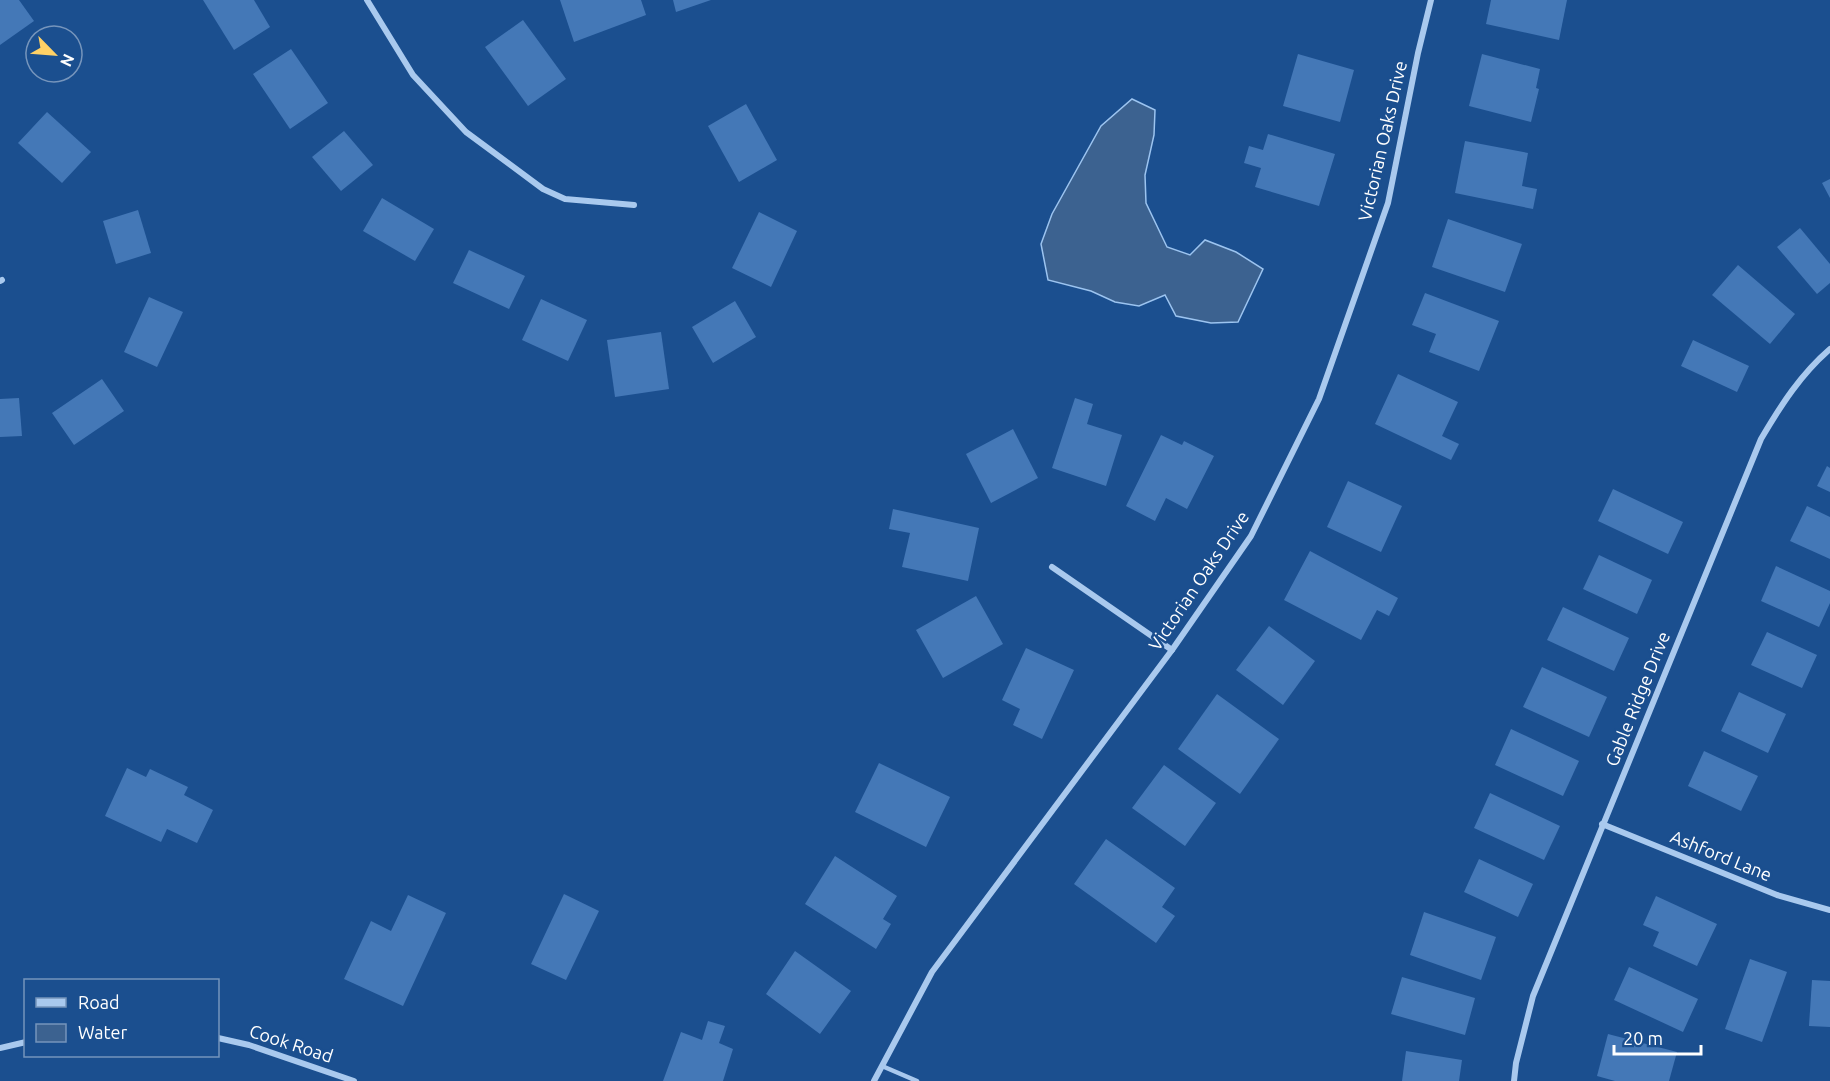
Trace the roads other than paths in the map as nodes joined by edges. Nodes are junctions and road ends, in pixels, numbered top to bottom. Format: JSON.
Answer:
{"nodes":[{"id":1,"x":367,"y":0,"type":"edge"},
{"id":2,"x":1431,"y":0,"type":"edge"},
{"id":3,"x":634,"y":205,"type":"dead end"},
{"id":4,"x":1830,"y":349,"type":"edge"},
{"id":5,"x":1052,"y":567,"type":"dead end"},
{"id":6,"x":1172,"y":650,"type":"junction"},
{"id":7,"x":1602,"y":824,"type":"junction"},
{"id":8,"x":1830,"y":910,"type":"edge"},
{"id":9,"x":219,"y":1038,"type":"edge"},
{"id":10,"x":24,"y":1042,"type":"edge"},
{"id":11,"x":0,"y":1048,"type":"edge"},
{"id":12,"x":882,"y":1066,"type":"junction"},
{"id":13,"x":354,"y":1081,"type":"edge"},
{"id":14,"x":874,"y":1081,"type":"edge"},
{"id":15,"x":916,"y":1081,"type":"edge"},
{"id":16,"x":1514,"y":1081,"type":"edge"}],
"edges":[{"from":1,"to":3,"type":"street"},
{"from":2,"to":6,"type":"street","name":"Victorian Oaks Drive"},
{"from":4,"to":7,"type":"street","name":"Gable Ridge Drive"},
{"from":5,"to":6,"type":"street"},
{"from":6,"to":12,"type":"street","name":"Victorian Oaks Drive"},
{"from":7,"to":8,"type":"street","name":"Ashford Lane"},
{"from":7,"to":16,"type":"street","name":"Gable Ridge Drive"},
{"from":9,"to":13,"type":"street","name":"Cook Road"},
{"from":10,"to":11,"type":"street"},
{"from":12,"to":14,"type":"street","name":"Victorian Oaks Drive"},
{"from":12,"to":15,"type":"lane"}]}
